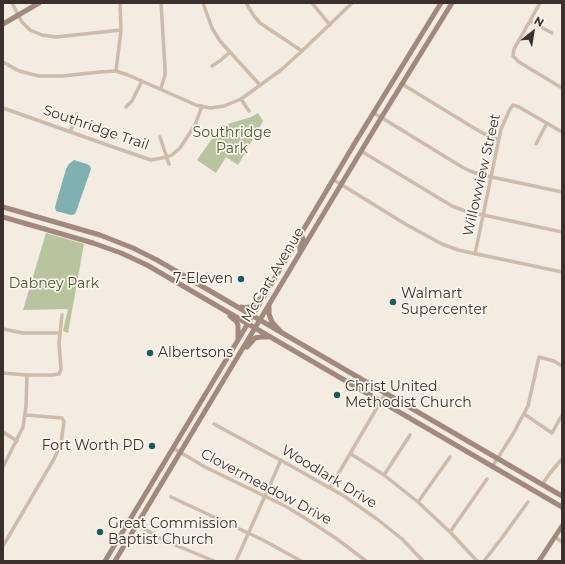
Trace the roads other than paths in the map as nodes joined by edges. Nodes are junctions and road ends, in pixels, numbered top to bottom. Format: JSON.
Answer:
{"nodes":[{"id":1,"x":12,"y":3,"type":"edge"},
{"id":2,"x":39,"y":3,"type":"edge"},
{"id":3,"x":120,"y":3,"type":"edge"},
{"id":4,"x":161,"y":3,"type":"edge"},
{"id":5,"x":203,"y":3,"type":"edge"},
{"id":6,"x":246,"y":3,"type":"edge"},
{"id":7,"x":312,"y":3,"type":"edge"},
{"id":8,"x":352,"y":3,"type":"edge"},
{"id":9,"x":441,"y":3,"type":"edge"},
{"id":10,"x":452,"y":3,"type":"edge"},
{"id":11,"x":540,"y":3,"type":"edge"},
{"id":12,"x":18,"y":15,"type":"junction"},
{"id":13,"x":530,"y":21,"type":"junction"},
{"id":14,"x":3,"y":24,"type":"edge"},
{"id":15,"x":330,"y":25,"type":"junction"},
{"id":16,"x":121,"y":30,"type":"junction"},
{"id":17,"x":552,"y":33,"type":"dead end"},
{"id":18,"x":302,"y":51,"type":"junction"},
{"id":19,"x":230,"y":52,"type":"junction"},
{"id":20,"x":3,"y":62,"type":"edge"},
{"id":21,"x":212,"y":66,"type":"dead end"},
{"id":22,"x":116,"y":71,"type":"junction"},
{"id":23,"x":142,"y":81,"type":"junction"},
{"id":24,"x":402,"y":84,"type":"junction"},
{"id":25,"x":260,"y":85,"type":"junction"},
{"id":26,"x":160,"y":88,"type":"junction"},
{"id":27,"x":562,"y":88,"type":"edge"},
{"id":28,"x":241,"y":99,"type":"junction"},
{"id":29,"x":202,"y":106,"type":"junction"},
{"id":30,"x":126,"y":107,"type":"dead end"},
{"id":31,"x":3,"y":108,"type":"edge"},
{"id":32,"x":249,"y":111,"type":"dead end"},
{"id":33,"x":374,"y":113,"type":"junction"},
{"id":34,"x":76,"y":114,"type":"dead end"},
{"id":35,"x":381,"y":118,"type":"junction"},
{"id":36,"x":547,"y":123,"type":"junction"},
{"id":37,"x":70,"y":132,"type":"junction"},
{"id":38,"x":562,"y":132,"type":"edge"},
{"id":39,"x":160,"y":137,"type":"dead end"},
{"id":40,"x":499,"y":139,"type":"junction"},
{"id":41,"x":536,"y":144,"type":"dead end"},
{"id":42,"x":361,"y":151,"type":"junction"},
{"id":43,"x":167,"y":157,"type":"junction"},
{"id":44,"x":169,"y":164,"type":"dead end"},
{"id":45,"x":491,"y":177,"type":"junction"},
{"id":46,"x":334,"y":180,"type":"junction"},
{"id":47,"x":341,"y":185,"type":"junction"},
{"id":48,"x":562,"y":192,"type":"edge"},
{"id":49,"x":3,"y":207,"type":"edge"},
{"id":50,"x":483,"y":216,"type":"junction"},
{"id":51,"x":3,"y":217,"type":"edge"},
{"id":52,"x":308,"y":221,"type":"junction"},
{"id":53,"x":562,"y":232,"type":"edge"},
{"id":54,"x":301,"y":234,"type":"junction"},
{"id":55,"x":110,"y":239,"type":"junction"},
{"id":56,"x":308,"y":239,"type":"junction"},
{"id":57,"x":108,"y":248,"type":"junction"},
{"id":58,"x":300,"y":253,"type":"junction"},
{"id":59,"x":475,"y":254,"type":"junction"},
{"id":60,"x":562,"y":272,"type":"edge"},
{"id":61,"x":193,"y":281,"type":"junction"},
{"id":62,"x":188,"y":288,"type":"junction"},
{"id":63,"x":267,"y":291,"type":"junction"},
{"id":64,"x":269,"y":306,"type":"junction"},
{"id":65,"x":239,"y":307,"type":"junction"},
{"id":66,"x":224,"y":309,"type":"junction"},
{"id":67,"x":62,"y":315,"type":"dead end"},
{"id":68,"x":252,"y":316,"type":"junction"},
{"id":69,"x":260,"y":321,"type":"junction"},
{"id":70,"x":248,"y":324,"type":"junction"},
{"id":71,"x":255,"y":328,"type":"junction"},
{"id":72,"x":3,"y":329,"type":"edge"},
{"id":73,"x":59,"y":333,"type":"junction"},
{"id":74,"x":285,"y":335,"type":"junction"},
{"id":75,"x":271,"y":337,"type":"junction"},
{"id":76,"x":238,"y":340,"type":"junction"},
{"id":77,"x":238,"y":356,"type":"junction"},
{"id":78,"x":329,"y":361,"type":"junction"},
{"id":79,"x":562,"y":366,"type":"edge"},
{"id":80,"x":325,"y":369,"type":"junction"},
{"id":81,"x":3,"y":373,"type":"edge"},
{"id":82,"x":27,"y":375,"type":"junction"},
{"id":83,"x":212,"y":383,"type":"junction"},
{"id":84,"x":219,"y":387,"type":"junction"},
{"id":85,"x":386,"y":394,"type":"junction"},
{"id":86,"x":381,"y":402,"type":"junction"},
{"id":87,"x":524,"y":414,"type":"junction"},
{"id":88,"x":26,"y":415,"type":"junction"},
{"id":89,"x":562,"y":415,"type":"edge"},
{"id":90,"x":433,"y":422,"type":"junction"},
{"id":91,"x":214,"y":424,"type":"dead end"},
{"id":92,"x":429,"y":430,"type":"junction"},
{"id":93,"x":3,"y":432,"type":"edge"},
{"id":94,"x":410,"y":435,"type":"dead end"},
{"id":95,"x":17,"y":441,"type":"junction"},
{"id":96,"x":173,"y":448,"type":"junction"},
{"id":97,"x":181,"y":452,"type":"junction"},
{"id":98,"x":351,"y":454,"type":"junction"},
{"id":99,"x":450,"y":457,"type":"dead end"},
{"id":100,"x":497,"y":459,"type":"junction"},
{"id":101,"x":562,"y":459,"type":"edge"},
{"id":102,"x":281,"y":460,"type":"junction"},
{"id":103,"x":492,"y":466,"type":"junction"},
{"id":104,"x":3,"y":467,"type":"edge"},
{"id":105,"x":384,"y":475,"type":"junction"},
{"id":106,"x":487,"y":479,"type":"dead end"},
{"id":107,"x":542,"y":485,"type":"junction"},
{"id":108,"x":330,"y":488,"type":"junction"},
{"id":109,"x":562,"y":496,"type":"edge"},
{"id":110,"x":171,"y":497,"type":"dead end"},
{"id":111,"x":265,"y":497,"type":"junction"},
{"id":112,"x":418,"y":502,"type":"junction"},
{"id":113,"x":528,"y":502,"type":"dead end"},
{"id":114,"x":562,"y":507,"type":"edge"},
{"id":115,"x":130,"y":520,"type":"junction"},
{"id":116,"x":137,"y":525,"type":"junction"},
{"id":117,"x":562,"y":526,"type":"edge"},
{"id":118,"x":450,"y":532,"type":"junction"},
{"id":119,"x":248,"y":533,"type":"junction"},
{"id":120,"x":555,"y":537,"type":"junction"},
{"id":121,"x":562,"y":542,"type":"edge"},
{"id":122,"x":3,"y":546,"type":"edge"},
{"id":123,"x":105,"y":561,"type":"edge"},
{"id":124,"x":116,"y":561,"type":"edge"},
{"id":125,"x":214,"y":561,"type":"edge"},
{"id":126,"x":236,"y":561,"type":"edge"},
{"id":127,"x":301,"y":561,"type":"edge"},
{"id":128,"x":366,"y":561,"type":"edge"},
{"id":129,"x":423,"y":561,"type":"edge"},
{"id":130,"x":477,"y":561,"type":"edge"},
{"id":131,"x":484,"y":561,"type":"edge"},
{"id":132,"x":539,"y":561,"type":"edge"}],
"edges":[{"from":1,"to":12,"type":"street"},
{"from":2,"to":12,"type":"main road"},
{"from":3,"to":16,"type":"street"},
{"from":4,"to":26,"type":"street"},
{"from":5,"to":19,"type":"street"},
{"from":6,"to":18,"type":"street"},
{"from":7,"to":15,"type":"street"},
{"from":8,"to":15,"type":"street"},
{"from":9,"to":33,"type":"main road","name":"McCart Avenue"},
{"from":10,"to":24,"type":"main road","name":"McCart Avenue"},
{"from":11,"to":13,"type":"street"},
{"from":12,"to":14,"type":"main road"},
{"from":12,"to":16,"type":"street"},
{"from":13,"to":17,"type":"street"},
{"from":13,"to":27,"type":"street"},
{"from":15,"to":18,"type":"street"},
{"from":16,"to":22,"type":"street"},
{"from":18,"to":25,"type":"street"},
{"from":19,"to":21,"type":"street"},
{"from":19,"to":25,"type":"street"},
{"from":20,"to":22,"type":"street"},
{"from":22,"to":23,"type":"street"},
{"from":23,"to":26,"type":"street"},
{"from":23,"to":30,"type":"street"},
{"from":24,"to":35,"type":"main road","name":"McCart Avenue"},
{"from":24,"to":40,"type":"street"},
{"from":25,"to":28,"type":"street"},
{"from":26,"to":29,"type":"street"},
{"from":28,"to":29,"type":"street"},
{"from":28,"to":32,"type":"street"},
{"from":29,"to":43,"type":"street","name":"Southridge Trail"},
{"from":31,"to":37,"type":"street","name":"Southridge Trail"},
{"from":33,"to":35,"type":"street"},
{"from":33,"to":46,"type":"main road","name":"McCart Avenue"},
{"from":34,"to":37,"type":"street"},
{"from":35,"to":42,"type":"main road","name":"McCart Avenue"},
{"from":35,"to":45,"type":"street"},
{"from":36,"to":38,"type":"street"},
{"from":36,"to":40,"type":"street","name":"Willowview Street"},
{"from":36,"to":41,"type":"street"},
{"from":37,"to":43,"type":"street","name":"Southridge Trail"},
{"from":39,"to":43,"type":"street"},
{"from":40,"to":45,"type":"street","name":"Willowview Street"},
{"from":42,"to":47,"type":"main road","name":"McCart Avenue"},
{"from":42,"to":50,"type":"street"},
{"from":43,"to":44,"type":"street"},
{"from":45,"to":48,"type":"street"},
{"from":45,"to":50,"type":"street","name":"Willowview Street"},
{"from":46,"to":47,"type":"street"},
{"from":46,"to":52,"type":"main road","name":"McCart Avenue"},
{"from":47,"to":56,"type":"main road","name":"McCart Avenue"},
{"from":47,"to":59,"type":"street"},
{"from":49,"to":55,"type":"main road"},
{"from":50,"to":53,"type":"street"},
{"from":50,"to":59,"type":"street","name":"Willowview Street"},
{"from":51,"to":57,"type":"main road"},
{"from":52,"to":54,"type":"main road","name":"McCart Avenue"},
{"from":52,"to":56,"type":"main road"},
{"from":54,"to":58,"type":"main road"},
{"from":54,"to":63,"type":"main road","name":"McCart Avenue"},
{"from":55,"to":57,"type":"main road"},
{"from":55,"to":61,"type":"main road"},
{"from":56,"to":58,"type":"main road","name":"McCart Avenue"},
{"from":57,"to":62,"type":"main road"},
{"from":58,"to":64,"type":"main road","name":"McCart Avenue"},
{"from":59,"to":60,"type":"street"},
{"from":61,"to":62,"type":"main road"},
{"from":61,"to":65,"type":"main road"},
{"from":62,"to":66,"type":"main road"},
{"from":63,"to":65,"type":"main road"},
{"from":63,"to":68,"type":"main road","name":"McCart Avenue"},
{"from":64,"to":69,"type":"main road","name":"McCart Avenue"},
{"from":64,"to":74,"type":"main road"},
{"from":65,"to":68,"type":"main road"},
{"from":66,"to":70,"type":"main road"},
{"from":66,"to":76,"type":"main road"},
{"from":67,"to":73,"type":"street"},
{"from":68,"to":69,"type":"main road"},
{"from":68,"to":70,"type":"main road","name":"McCart Avenue"},
{"from":69,"to":71,"type":"main road","name":"McCart Avenue"},
{"from":69,"to":74,"type":"main road"},
{"from":70,"to":71,"type":"main road"},
{"from":70,"to":76,"type":"main road","name":"McCart Avenue"},
{"from":71,"to":75,"type":"main road"},
{"from":71,"to":77,"type":"main road","name":"McCart Avenue"},
{"from":72,"to":73,"type":"street"},
{"from":73,"to":82,"type":"street"},
{"from":74,"to":78,"type":"main road"},
{"from":75,"to":77,"type":"main road"},
{"from":75,"to":80,"type":"main road"},
{"from":76,"to":83,"type":"main road","name":"McCart Avenue"},
{"from":77,"to":84,"type":"main road","name":"McCart Avenue"},
{"from":78,"to":80,"type":"main road"},
{"from":78,"to":85,"type":"main road"},
{"from":79,"to":87,"type":"street"},
{"from":80,"to":86,"type":"main road"},
{"from":81,"to":82,"type":"street"},
{"from":82,"to":88,"type":"street"},
{"from":83,"to":84,"type":"main road"},
{"from":83,"to":96,"type":"main road","name":"McCart Avenue"},
{"from":84,"to":97,"type":"main road","name":"McCart Avenue"},
{"from":85,"to":86,"type":"street"},
{"from":85,"to":90,"type":"main road"},
{"from":86,"to":92,"type":"main road"},
{"from":86,"to":98,"type":"street"},
{"from":87,"to":89,"type":"street"},
{"from":87,"to":100,"type":"street"},
{"from":88,"to":95,"type":"street"},
{"from":88,"to":122,"type":"street"},
{"from":90,"to":92,"type":"main road"},
{"from":90,"to":100,"type":"main road"},
{"from":91,"to":102,"type":"street","name":"Woodlark Drive"},
{"from":92,"to":103,"type":"main road"},
{"from":93,"to":95,"type":"street"},
{"from":94,"to":105,"type":"street"},
{"from":95,"to":104,"type":"street"},
{"from":96,"to":97,"type":"street","name":"Clovermeadow Drive"},
{"from":96,"to":115,"type":"main road","name":"McCart Avenue"},
{"from":97,"to":111,"type":"street","name":"Clovermeadow Drive"},
{"from":97,"to":116,"type":"main road","name":"McCart Avenue"},
{"from":98,"to":105,"type":"street"},
{"from":98,"to":108,"type":"street"},
{"from":99,"to":112,"type":"street"},
{"from":100,"to":103,"type":"street"},
{"from":100,"to":107,"type":"main road"},
{"from":101,"to":107,"type":"street"},
{"from":102,"to":108,"type":"street","name":"Woodlark Drive"},
{"from":102,"to":111,"type":"street"},
{"from":103,"to":114,"type":"main road"},
{"from":105,"to":112,"type":"street"},
{"from":106,"to":118,"type":"street"},
{"from":107,"to":109,"type":"main road"},
{"from":108,"to":129,"type":"street","name":"Woodlark Drive"},
{"from":110,"to":119,"type":"street"},
{"from":111,"to":119,"type":"street"},
{"from":111,"to":128,"type":"street","name":"Clovermeadow Drive"},
{"from":112,"to":118,"type":"street"},
{"from":113,"to":131,"type":"street"},
{"from":115,"to":116,"type":"street"},
{"from":115,"to":123,"type":"main road","name":"McCart Avenue"},
{"from":116,"to":124,"type":"main road","name":"McCart Avenue"},
{"from":116,"to":125,"type":"street"},
{"from":117,"to":120,"type":"main road"},
{"from":118,"to":130,"type":"street"},
{"from":119,"to":126,"type":"street"},
{"from":119,"to":127,"type":"street"},
{"from":120,"to":121,"type":"street"},
{"from":120,"to":132,"type":"main road"}]}
